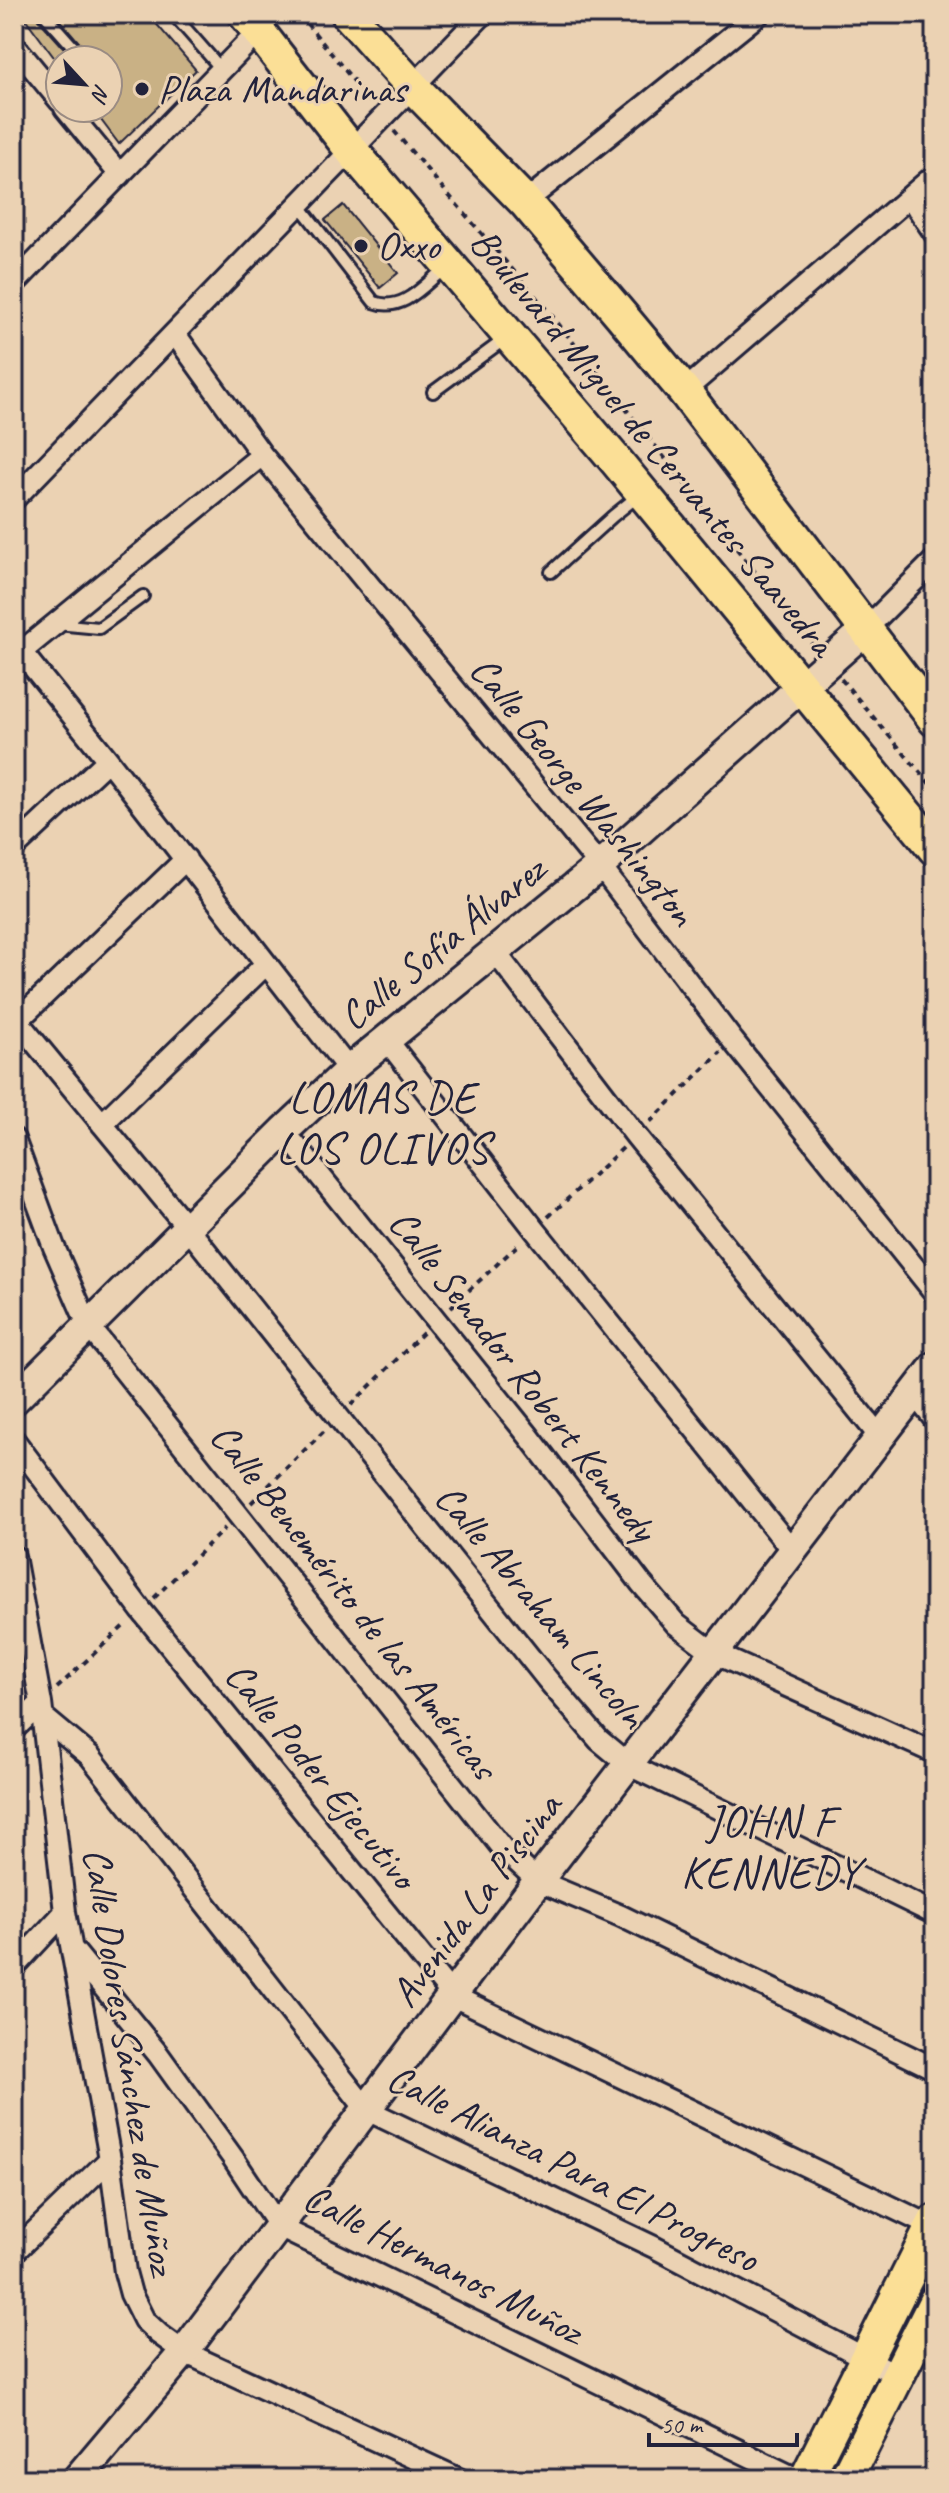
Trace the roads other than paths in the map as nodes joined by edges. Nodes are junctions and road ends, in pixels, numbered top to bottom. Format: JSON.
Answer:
{"nodes":[{"id":1,"x":44,"y":14,"type":"edge"},
{"id":2,"x":173,"y":14,"type":"edge"},
{"id":3,"x":348,"y":14,"type":"edge"},
{"id":4,"x":483,"y":14,"type":"edge"},
{"id":5,"x":759,"y":14,"type":"edge"},
{"id":6,"x":252,"y":22,"type":"edge"},
{"id":7,"x":71,"y":44,"type":"edge"},
{"id":8,"x":14,"y":45,"type":"edge"},
{"id":9,"x":223,"y":71,"type":"junction"},
{"id":10,"x":44,"y":82,"type":"edge"},
{"id":11,"x":412,"y":86,"type":"junction"},
{"id":12,"x":78,"y":124,"type":"edge"},
{"id":13,"x":352,"y":151,"type":"junction"},
{"id":14,"x":120,"y":175,"type":"junction"},
{"id":15,"x":935,"y":175,"type":"edge"},
{"id":16,"x":910,"y":197,"type":"junction"},
{"id":17,"x":525,"y":202,"type":"junction"},
{"id":18,"x":300,"y":206,"type":"junction"},
{"id":19,"x":935,"y":234,"type":"edge"},
{"id":20,"x":449,"y":264,"type":"junction"},
{"id":21,"x":14,"y":284,"type":"edge"},
{"id":22,"x":175,"y":334,"type":"junction"},
{"id":23,"x":510,"y":336,"type":"junction"},
{"id":24,"x":684,"y":391,"type":"junction"},
{"id":25,"x":433,"y":392,"type":"dead end"},
{"id":26,"x":262,"y":455,"type":"junction"},
{"id":27,"x":643,"y":492,"type":"junction"},
{"id":28,"x":14,"y":499,"type":"edge"},
{"id":29,"x":935,"y":560,"type":"edge"},
{"id":30,"x":551,"y":572,"type":"dead end"},
{"id":31,"x":143,"y":596,"type":"dead end"},
{"id":32,"x":55,"y":624,"type":"junction"},
{"id":33,"x":865,"y":630,"type":"junction"},
{"id":34,"x":18,"y":647,"type":"edge"},
{"id":35,"x":803,"y":686,"type":"junction"},
{"id":36,"x":935,"y":720,"type":"edge"},
{"id":37,"x":108,"y":760,"type":"junction"},
{"id":38,"x":14,"y":848,"type":"edge"},
{"id":39,"x":935,"y":849,"type":"edge"},
{"id":40,"x":186,"y":859,"type":"junction"},
{"id":41,"x":600,"y":866,"type":"junction"},
{"id":42,"x":496,"y":953,"type":"junction"},
{"id":43,"x":266,"y":964,"type":"junction"},
{"id":44,"x":16,"y":1021,"type":"edge"},
{"id":45,"x":386,"y":1039,"type":"junction"},
{"id":46,"x":349,"y":1070,"type":"junction"},
{"id":47,"x":102,"y":1124,"type":"junction"},
{"id":48,"x":284,"y":1131,"type":"junction"},
{"id":49,"x":14,"y":1139,"type":"edge"},
{"id":50,"x":187,"y":1227,"type":"junction"},
{"id":51,"x":935,"y":1293,"type":"edge"},
{"id":52,"x":88,"y":1325,"type":"junction"},
{"id":53,"x":935,"y":1366,"type":"edge"},
{"id":54,"x":914,"y":1393,"type":"junction"},
{"id":55,"x":14,"y":1400,"type":"edge"},
{"id":56,"x":935,"y":1420,"type":"edge"},
{"id":57,"x":880,"y":1437,"type":"junction"},
{"id":58,"x":14,"y":1440,"type":"edge"},
{"id":59,"x":792,"y":1550,"type":"junction"},
{"id":60,"x":14,"y":1556,"type":"edge"},
{"id":61,"x":714,"y":1653,"type":"junction"},
{"id":62,"x":42,"y":1710,"type":"junction"},
{"id":63,"x":14,"y":1729,"type":"edge"},
{"id":64,"x":935,"y":1753,"type":"edge"},
{"id":65,"x":629,"y":1765,"type":"junction"},
{"id":66,"x":538,"y":1881,"type":"junction"},
{"id":67,"x":65,"y":1912,"type":"junction"},
{"id":68,"x":935,"y":1914,"type":"edge"},
{"id":69,"x":72,"y":1947,"type":"junction"},
{"id":70,"x":14,"y":1967,"type":"edge"},
{"id":71,"x":453,"y":1996,"type":"junction"},
{"id":72,"x":935,"y":2069,"type":"edge"},
{"id":73,"x":367,"y":2110,"type":"junction"},
{"id":74,"x":110,"y":2159,"type":"junction"},
{"id":75,"x":934,"y":2225,"type":"edge"},
{"id":76,"x":279,"y":2227,"type":"junction"},
{"id":77,"x":14,"y":2252,"type":"edge"},
{"id":78,"x":935,"y":2302,"type":"edge"},
{"id":79,"x":184,"y":2352,"type":"junction"},
{"id":80,"x":866,"y":2359,"type":"junction"},
{"id":81,"x":899,"y":2376,"type":"junction"},
{"id":82,"x":77,"y":2479,"type":"edge"},
{"id":83,"x":459,"y":2479,"type":"edge"},
{"id":84,"x":797,"y":2479,"type":"edge"},
{"id":85,"x":806,"y":2479,"type":"edge"},
{"id":86,"x":846,"y":2479,"type":"edge"}],
"edges":[{"from":1,"to":7,"type":"lane"},
{"from":2,"to":9,"type":"lane"},
{"from":3,"to":11,"type":"main road","name":"Boulevard Miguel de Cervantes Saavedra"},
{"from":4,"to":11,"type":"street"},
{"from":5,"to":17,"type":"street"},
{"from":6,"to":9,"type":"street"},
{"from":6,"to":13,"type":"main road","name":"Boulevard Miguel de Cervantes Saavedra"},
{"from":8,"to":10,"type":"street"},
{"from":9,"to":14,"type":"street"},
{"from":11,"to":13,"type":"street"},
{"from":11,"to":17,"type":"main road","name":"Boulevard Miguel de Cervantes Saavedra"},
{"from":12,"to":14,"type":"street"},
{"from":13,"to":18,"type":"street"},
{"from":13,"to":20,"type":"main road","name":"Boulevard Miguel de Cervantes Saavedra"},
{"from":14,"to":21,"type":"street"},
{"from":15,"to":16,"type":"street"},
{"from":16,"to":19,"type":"street"},
{"from":16,"to":24,"type":"street"},
{"from":17,"to":24,"type":"main road","name":"Boulevard Miguel de Cervantes Saavedra"},
{"from":18,"to":20,"type":"lane"},
{"from":18,"to":22,"type":"street"},
{"from":20,"to":23,"type":"main road","name":"Boulevard Miguel de Cervantes Saavedra"},
{"from":22,"to":26,"type":"street","name":"Calle George Washington"},
{"from":22,"to":28,"type":"street"},
{"from":23,"to":25,"type":"lane"},
{"from":23,"to":27,"type":"main road","name":"Boulevard Miguel de Cervantes Saavedra"},
{"from":24,"to":33,"type":"main road","name":"Boulevard Miguel de Cervantes Saavedra"},
{"from":26,"to":32,"type":"street"},
{"from":26,"to":41,"type":"street","name":"Calle George Washington"},
{"from":27,"to":30,"type":"lane"},
{"from":27,"to":35,"type":"main road","name":"Boulevard Miguel de Cervantes Saavedra"},
{"from":29,"to":33,"type":"street"},
{"from":31,"to":32,"type":"lane"},
{"from":32,"to":34,"type":"street"},
{"from":33,"to":35,"type":"street","name":"Calle Sofía Álvarez"},
{"from":33,"to":36,"type":"main road","name":"Boulevard Miguel de Cervantes Saavedra"},
{"from":34,"to":37,"type":"street"},
{"from":35,"to":39,"type":"main road","name":"Boulevard Miguel de Cervantes Saavedra"},
{"from":35,"to":41,"type":"street","name":"Calle Sofía Álvarez"},
{"from":37,"to":38,"type":"street"},
{"from":37,"to":40,"type":"street"},
{"from":40,"to":43,"type":"street"},
{"from":40,"to":44,"type":"street"},
{"from":41,"to":42,"type":"street","name":"Calle Sofía Álvarez"},
{"from":41,"to":51,"type":"street","name":"Calle George Washington"},
{"from":42,"to":45,"type":"street","name":"Calle Sofía Álvarez"},
{"from":42,"to":57,"type":"street"},
{"from":43,"to":46,"type":"street"},
{"from":43,"to":47,"type":"street"},
{"from":44,"to":47,"type":"street","name":"Calle Abraham Lincoln"},
{"from":45,"to":46,"type":"street","name":"Calle Sofía Álvarez"},
{"from":45,"to":59,"type":"street"},
{"from":46,"to":48,"type":"street","name":"Calle Sofía Álvarez"},
{"from":47,"to":50,"type":"street","name":"Calle Abraham Lincoln"},
{"from":48,"to":50,"type":"street","name":"Calle Sofía Álvarez"},
{"from":48,"to":61,"type":"street","name":"Calle Senador Robert Kennedy"},
{"from":49,"to":52,"type":"street","name":"Calle Benemérito de las Américas"},
{"from":50,"to":52,"type":"street","name":"Calle Sofía Álvarez"},
{"from":50,"to":65,"type":"street","name":"Calle Abraham Lincoln"},
{"from":52,"to":55,"type":"street","name":"Calle Sofía Álvarez"},
{"from":52,"to":66,"type":"street","name":"Calle Benemérito de las Américas"},
{"from":53,"to":54,"type":"street","name":"Avenida La Piscina"},
{"from":54,"to":56,"type":"street"},
{"from":54,"to":57,"type":"street","name":"Avenida La Piscina"},
{"from":57,"to":59,"type":"street","name":"Avenida La Piscina"},
{"from":58,"to":71,"type":"street","name":"Calle Poder Ejecutivo"},
{"from":59,"to":61,"type":"street","name":"Avenida La Piscina"},
{"from":60,"to":62,"type":"street","name":"Calle Dolores Sánchez de Muñoz"},
{"from":61,"to":64,"type":"street","name":"Calle Senador Robert Kennedy"},
{"from":61,"to":65,"type":"street","name":"Avenida La Piscina"},
{"from":62,"to":63,"type":"street"},
{"from":62,"to":67,"type":"street","name":"Calle Dolores Sánchez de Muñoz"},
{"from":62,"to":73,"type":"street","name":"Calle Alianza Para El Progreso"},
{"from":65,"to":66,"type":"street","name":"Avenida La Piscina"},
{"from":65,"to":68,"type":"street","name":"Calle Abraham Lincoln"},
{"from":66,"to":71,"type":"street","name":"Avenida La Piscina"},
{"from":66,"to":72,"type":"street","name":"Calle Benemérito de las Américas"},
{"from":67,"to":69,"type":"street","name":"Calle Dolores Sánchez de Muñoz"},
{"from":67,"to":70,"type":"street"},
{"from":69,"to":74,"type":"street","name":"Calle Dolores Sánchez de Muñoz"},
{"from":69,"to":76,"type":"street","name":"Calle Hermanos Muñoz"},
{"from":71,"to":73,"type":"street","name":"Avenida La Piscina"},
{"from":71,"to":75,"type":"street","name":"Calle Poder Ejecutivo"},
{"from":73,"to":76,"type":"street","name":"Avenida La Piscina"},
{"from":73,"to":80,"type":"street","name":"Calle Alianza Para El Progreso"},
{"from":74,"to":77,"type":"street"},
{"from":74,"to":79,"type":"street","name":"Calle Dolores Sánchez de Muñoz"},
{"from":75,"to":80,"type":"main road"},
{"from":76,"to":79,"type":"street","name":"Avenida La Piscina"},
{"from":76,"to":84,"type":"street","name":"Calle Hermanos Muñoz"},
{"from":78,"to":81,"type":"main road"},
{"from":79,"to":82,"type":"street","name":"Avenida La Piscina"},
{"from":79,"to":83,"type":"street","name":"Calle Dolores Sánchez de Muñoz"},
{"from":80,"to":81,"type":"street","name":"Calle Alianza Para El Progreso"},
{"from":80,"to":85,"type":"main road"},
{"from":81,"to":86,"type":"main road"}]}
